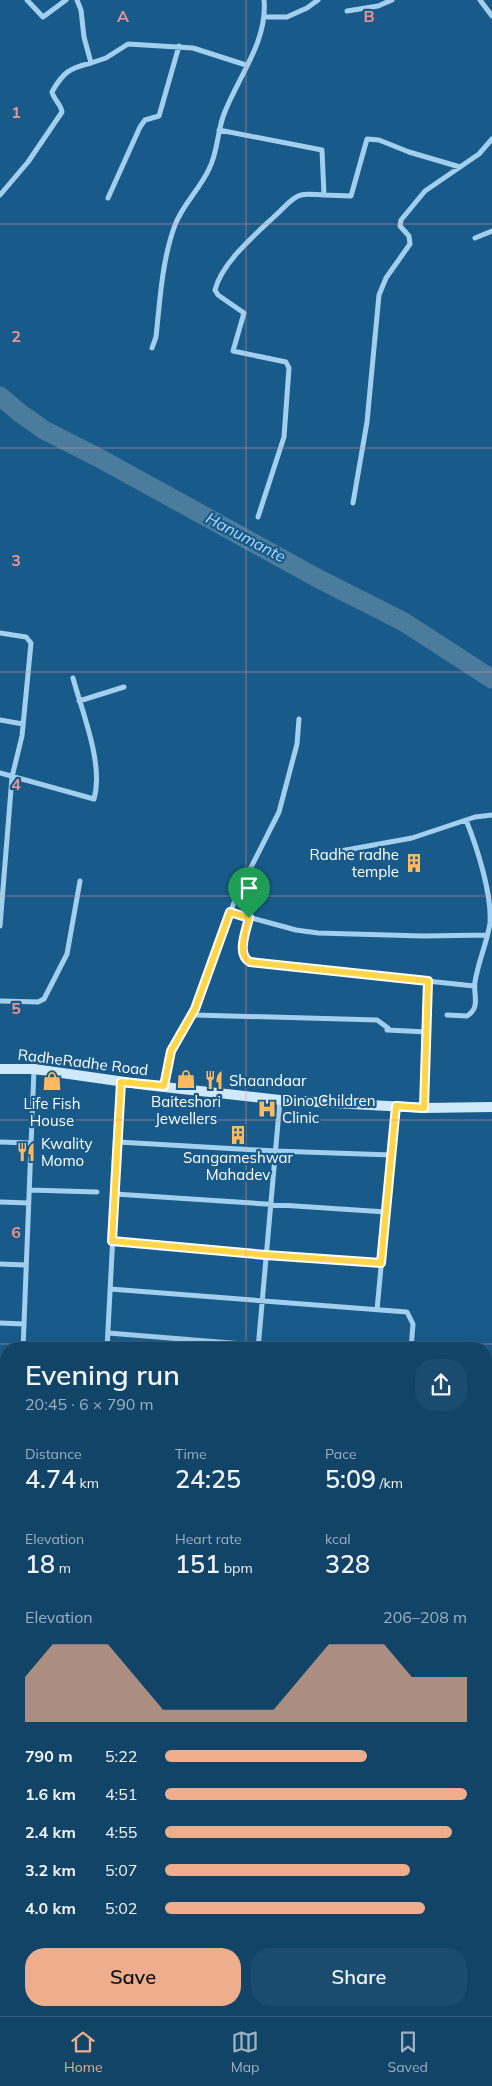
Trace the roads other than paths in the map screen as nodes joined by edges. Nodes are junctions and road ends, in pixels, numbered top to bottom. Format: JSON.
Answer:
{"nodes":[{"id":1,"x":27,"y":0,"type":"edge"},
{"id":2,"x":66,"y":0,"type":"edge"},
{"id":3,"x":77,"y":0,"type":"edge"},
{"id":4,"x":264,"y":0,"type":"edge"},
{"id":5,"x":318,"y":0,"type":"edge"},
{"id":6,"x":392,"y":0,"type":"edge"},
{"id":7,"x":480,"y":0,"type":"edge"},
{"id":8,"x":347,"y":11,"type":"dead end"},
{"id":9,"x":492,"y":16,"type":"edge"},
{"id":10,"x":264,"y":17,"type":"junction"},
{"id":11,"x":179,"y":46,"type":"junction"},
{"id":12,"x":91,"y":62,"type":"junction"},
{"id":13,"x":246,"y":65,"type":"junction"},
{"id":14,"x":219,"y":130,"type":"junction"},
{"id":15,"x":492,"y":139,"type":"edge"},
{"id":16,"x":460,"y":166,"type":"junction"},
{"id":17,"x":0,"y":195,"type":"edge"},
{"id":18,"x":324,"y":195,"type":"junction"},
{"id":19,"x":108,"y":198,"type":"dead end"},
{"id":20,"x":492,"y":231,"type":"edge"},
{"id":21,"x":475,"y":238,"type":"dead end"},
{"id":22,"x":152,"y":348,"type":"dead end"},
{"id":23,"x":353,"y":503,"type":"dead end"},
{"id":24,"x":258,"y":517,"type":"dead end"},
{"id":25,"x":0,"y":633,"type":"edge"},
{"id":26,"x":72,"y":678,"type":"dead end"},
{"id":27,"x":124,"y":687,"type":"dead end"},
{"id":28,"x":79,"y":701,"type":"junction"},
{"id":29,"x":299,"y":719,"type":"dead end"},
{"id":30,"x":0,"y":720,"type":"edge"},
{"id":31,"x":23,"y":724,"type":"junction"},
{"id":32,"x":0,"y":773,"type":"edge"},
{"id":33,"x":12,"y":776,"type":"junction"},
{"id":34,"x":492,"y":815,"type":"edge"},
{"id":35,"x":466,"y":820,"type":"junction"},
{"id":36,"x":0,"y":829,"type":"edge"},
{"id":37,"x":6,"y":830,"type":"junction"},
{"id":38,"x":313,"y":856,"type":"dead end"},
{"id":39,"x":80,"y":881,"type":"dead end"},
{"id":40,"x":230,"y":912,"type":"junction"},
{"id":41,"x":249,"y":918,"type":"junction"},
{"id":42,"x":0,"y":926,"type":"edge"},
{"id":43,"x":488,"y":935,"type":"junction"},
{"id":44,"x":428,"y":981,"type":"junction"},
{"id":45,"x":474,"y":986,"type":"junction"},
{"id":46,"x":0,"y":1001,"type":"edge"},
{"id":47,"x":195,"y":1009,"type":"junction"},
{"id":48,"x":447,"y":1015,"type":"dead end"},
{"id":49,"x":427,"y":1032,"type":"junction"},
{"id":50,"x":0,"y":1069,"type":"edge"},
{"id":51,"x":34,"y":1069,"type":"junction"},
{"id":52,"x":121,"y":1082,"type":"junction"},
{"id":53,"x":164,"y":1086,"type":"junction"},
{"id":54,"x":280,"y":1100,"type":"junction"},
{"id":55,"x":396,"y":1106,"type":"junction"},
{"id":56,"x":492,"y":1107,"type":"edge"},
{"id":57,"x":424,"y":1108,"type":"junction"},
{"id":58,"x":0,"y":1142,"type":"edge"},
{"id":59,"x":118,"y":1142,"type":"junction"},
{"id":60,"x":31,"y":1143,"type":"junction"},
{"id":61,"x":275,"y":1151,"type":"junction"},
{"id":62,"x":392,"y":1155,"type":"junction"},
{"id":63,"x":30,"y":1190,"type":"junction"},
{"id":64,"x":97,"y":1192,"type":"dead end"},
{"id":65,"x":115,"y":1194,"type":"junction"},
{"id":66,"x":0,"y":1202,"type":"edge"},
{"id":67,"x":29,"y":1203,"type":"junction"},
{"id":68,"x":270,"y":1204,"type":"junction"},
{"id":69,"x":386,"y":1212,"type":"junction"},
{"id":70,"x":112,"y":1241,"type":"junction"},
{"id":71,"x":266,"y":1255,"type":"junction"},
{"id":72,"x":381,"y":1263,"type":"junction"},
{"id":73,"x":0,"y":1264,"type":"edge"},
{"id":74,"x":26,"y":1265,"type":"junction"},
{"id":75,"x":110,"y":1289,"type":"junction"},
{"id":76,"x":262,"y":1301,"type":"junction"},
{"id":77,"x":378,"y":1310,"type":"junction"},
{"id":78,"x":0,"y":1323,"type":"edge"},
{"id":79,"x":24,"y":1324,"type":"junction"},
{"id":80,"x":108,"y":1333,"type":"junction"},
{"id":81,"x":23,"y":1342,"type":"edge"},
{"id":82,"x":107,"y":1342,"type":"edge"},
{"id":83,"x":204,"y":1342,"type":"edge"},
{"id":84,"x":258,"y":1342,"type":"edge"},
{"id":85,"x":412,"y":1342,"type":"edge"}],
"edges":[{"from":1,"to":2,"type":"street"},
{"from":3,"to":12,"type":"street"},
{"from":4,"to":10,"type":"street"},
{"from":5,"to":10,"type":"street"},
{"from":6,"to":8,"type":"street"},
{"from":7,"to":9,"type":"street"},
{"from":10,"to":13,"type":"street"},
{"from":11,"to":12,"type":"street"},
{"from":11,"to":13,"type":"street"},
{"from":11,"to":19,"type":"street"},
{"from":12,"to":17,"type":"street"},
{"from":13,"to":14,"type":"street"},
{"from":14,"to":18,"type":"street"},
{"from":14,"to":22,"type":"street"},
{"from":15,"to":16,"type":"street"},
{"from":16,"to":18,"type":"street"},
{"from":16,"to":23,"type":"street"},
{"from":18,"to":24,"type":"street"},
{"from":20,"to":21,"type":"street"},
{"from":25,"to":31,"type":"street"},
{"from":26,"to":28,"type":"street"},
{"from":27,"to":28,"type":"street"},
{"from":28,"to":33,"type":"street"},
{"from":29,"to":40,"type":"street"},
{"from":30,"to":31,"type":"street"},
{"from":31,"to":33,"type":"street"},
{"from":32,"to":33,"type":"street"},
{"from":33,"to":37,"type":"street"},
{"from":34,"to":35,"type":"street"},
{"from":35,"to":38,"type":"street"},
{"from":35,"to":43,"type":"street"},
{"from":36,"to":37,"type":"street"},
{"from":37,"to":42,"type":"street"},
{"from":39,"to":46,"type":"street"},
{"from":40,"to":41,"type":"street"},
{"from":40,"to":47,"type":"street"},
{"from":41,"to":43,"type":"street"},
{"from":41,"to":44,"type":"street"},
{"from":43,"to":45,"type":"street"},
{"from":44,"to":45,"type":"street"},
{"from":44,"to":49,"type":"street"},
{"from":45,"to":48,"type":"street"},
{"from":47,"to":49,"type":"street"},
{"from":47,"to":53,"type":"street"},
{"from":49,"to":57,"type":"street"},
{"from":50,"to":51,"type":"main road","name":"RadheRadhe Road"},
{"from":51,"to":52,"type":"main road","name":"RadheRadhe Road"},
{"from":51,"to":60,"type":"street"},
{"from":52,"to":53,"type":"main road","name":"RadheRadhe Road"},
{"from":52,"to":59,"type":"street"},
{"from":53,"to":54,"type":"main road","name":"RadheRadhe Road"},
{"from":54,"to":55,"type":"main road","name":"RadheRadhe Road"},
{"from":54,"to":61,"type":"street"},
{"from":55,"to":57,"type":"main road","name":"RadheRadhe Road"},
{"from":55,"to":62,"type":"street"},
{"from":56,"to":57,"type":"main road","name":"RadheRadhe Road"},
{"from":58,"to":60,"type":"street"},
{"from":59,"to":61,"type":"street"},
{"from":59,"to":65,"type":"street"},
{"from":60,"to":63,"type":"street"},
{"from":61,"to":62,"type":"street"},
{"from":61,"to":68,"type":"street"},
{"from":62,"to":69,"type":"street"},
{"from":63,"to":64,"type":"street"},
{"from":63,"to":67,"type":"street"},
{"from":65,"to":68,"type":"street"},
{"from":65,"to":70,"type":"street"},
{"from":66,"to":67,"type":"street"},
{"from":67,"to":74,"type":"street"},
{"from":68,"to":69,"type":"street"},
{"from":68,"to":71,"type":"street"},
{"from":69,"to":72,"type":"street"},
{"from":70,"to":71,"type":"street"},
{"from":70,"to":75,"type":"street"},
{"from":71,"to":72,"type":"street"},
{"from":71,"to":76,"type":"street"},
{"from":72,"to":77,"type":"street"},
{"from":73,"to":74,"type":"street"},
{"from":74,"to":79,"type":"street"},
{"from":75,"to":76,"type":"street"},
{"from":75,"to":80,"type":"street"},
{"from":76,"to":77,"type":"street"},
{"from":76,"to":84,"type":"street"},
{"from":77,"to":85,"type":"street"},
{"from":78,"to":79,"type":"street"},
{"from":79,"to":81,"type":"street"},
{"from":80,"to":82,"type":"street"},
{"from":80,"to":83,"type":"street"}]}
